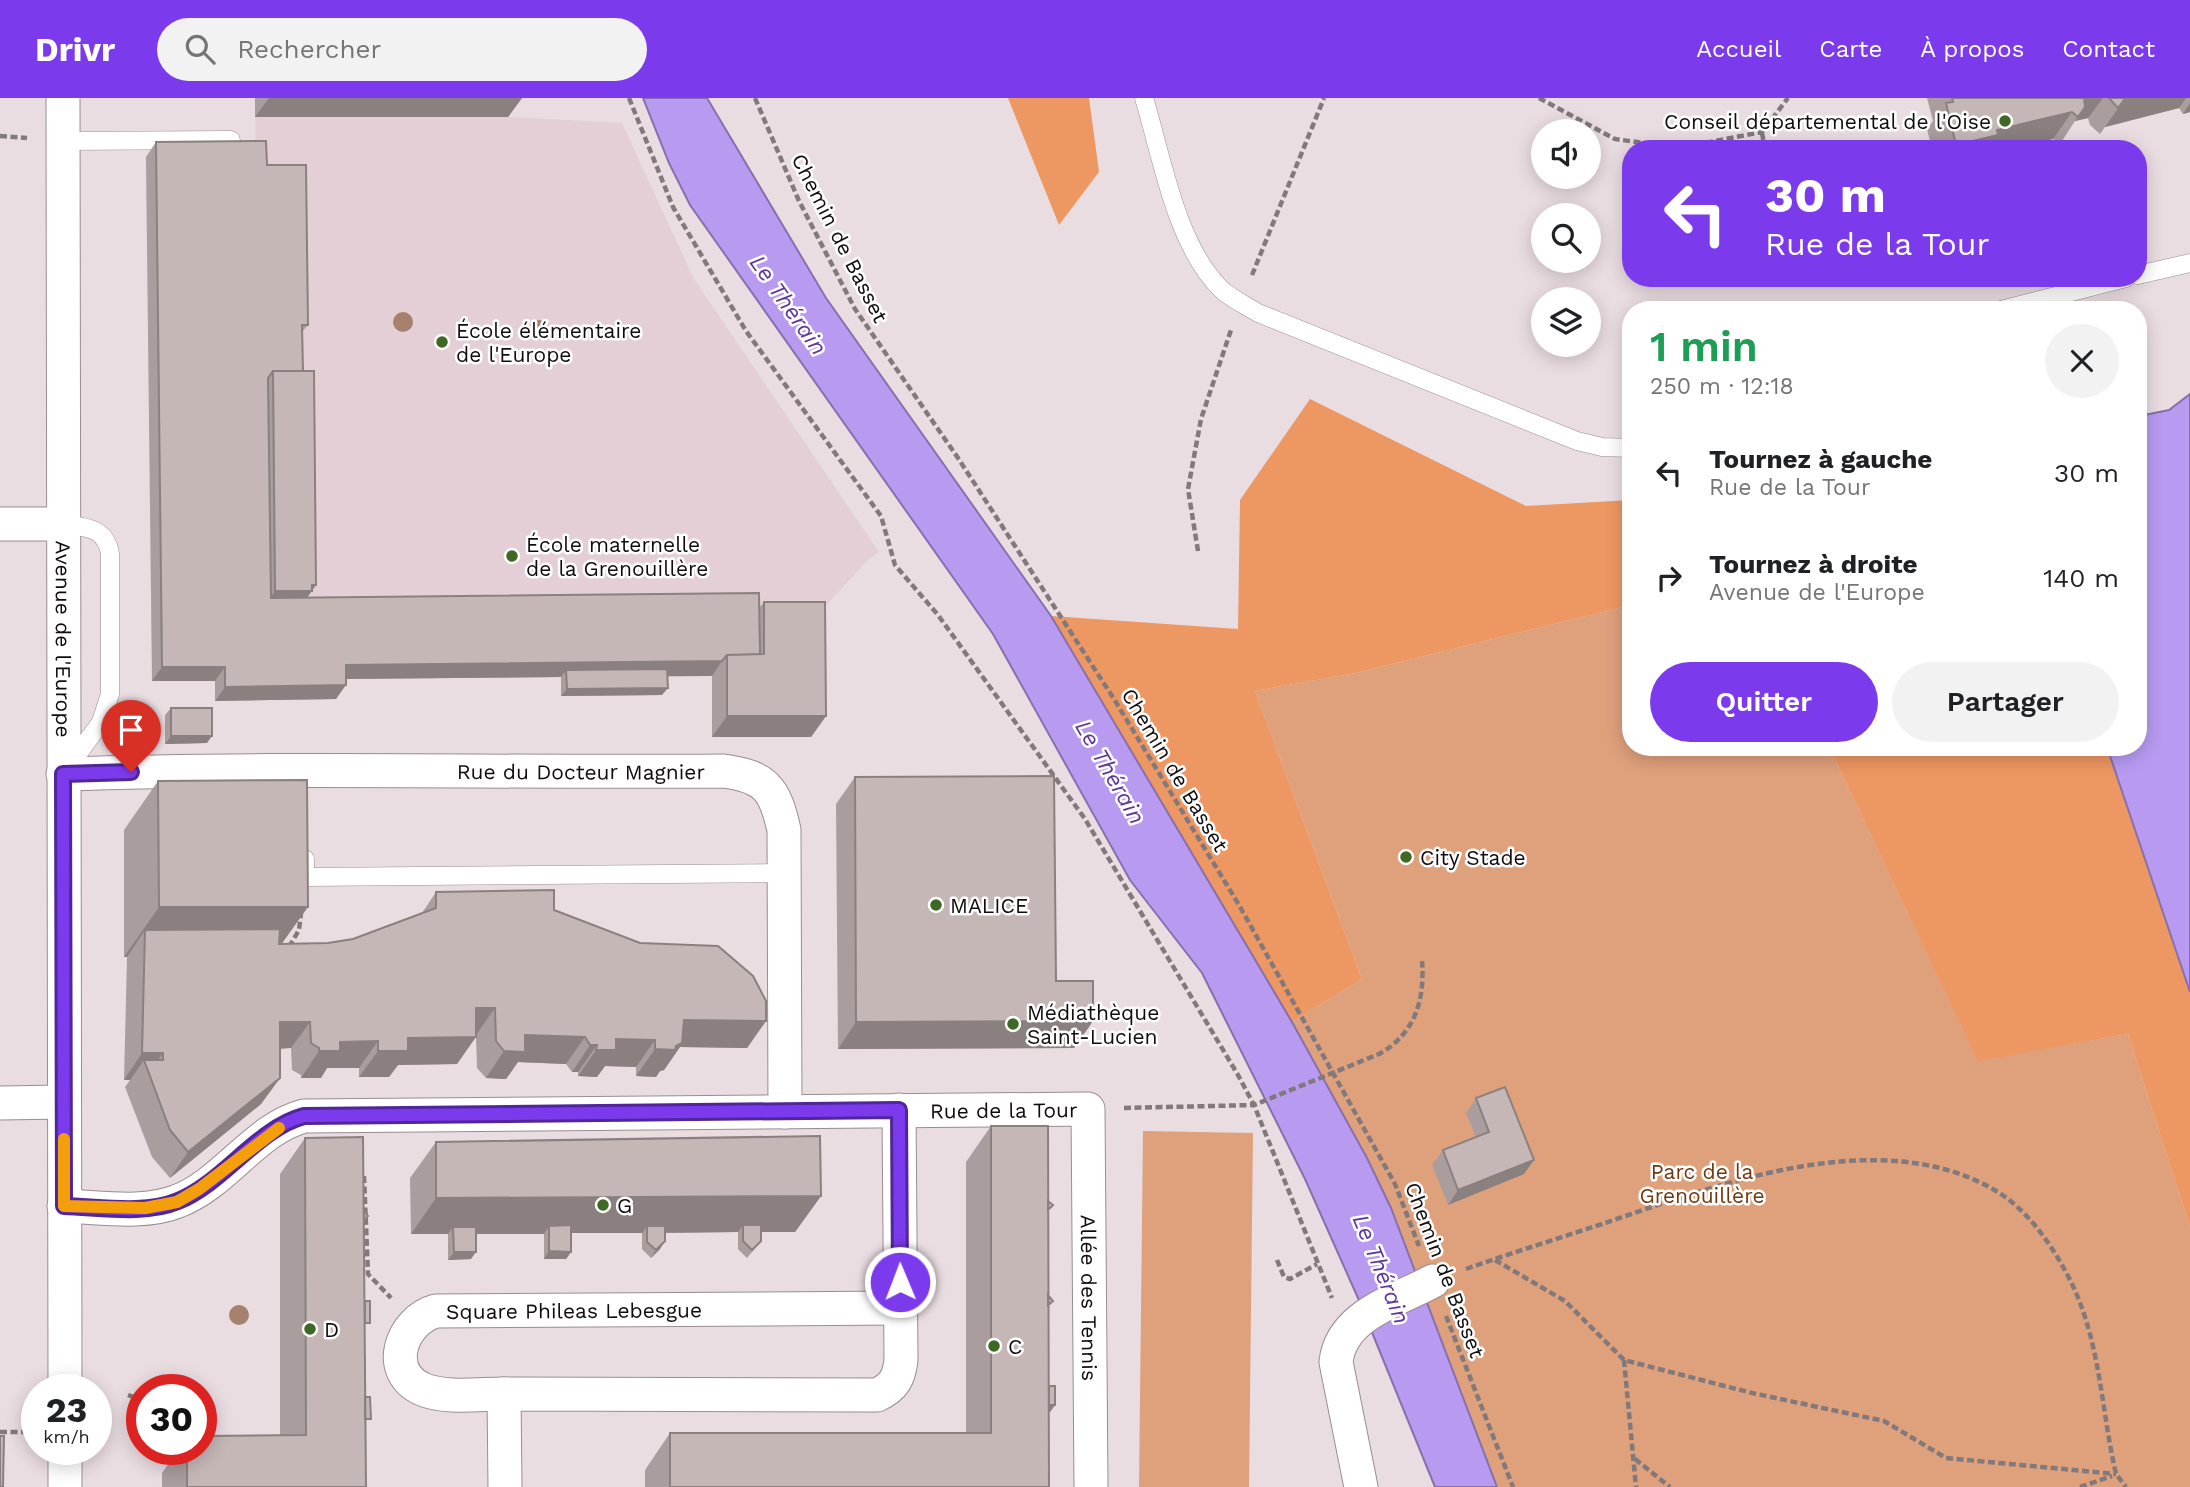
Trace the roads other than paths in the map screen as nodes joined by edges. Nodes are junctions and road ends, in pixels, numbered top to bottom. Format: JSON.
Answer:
{"nodes":[{"id":1,"x":62,"y":98,"type":"edge"},
{"id":2,"x":1144,"y":98,"type":"edge"},
{"id":3,"x":231,"y":140,"type":"edge"},
{"id":4,"x":60,"y":141,"type":"junction"},
{"id":5,"x":2190,"y":262,"type":"edge"},
{"id":6,"x":2147,"y":273,"type":"edge"},
{"id":7,"x":2091,"y":287,"type":"edge"},
{"id":8,"x":2036,"y":301,"type":"edge"},
{"id":9,"x":1622,"y":448,"type":"edge"},
{"id":10,"x":0,"y":524,"type":"edge"},
{"id":11,"x":62,"y":524,"type":"junction"},
{"id":12,"x":63,"y":774,"type":"junction"},
{"id":13,"x":305,"y":838,"type":"edge"},
{"id":14,"x":783,"y":873,"type":"junction"},
{"id":15,"x":64,"y":1102,"type":"junction"},
{"id":16,"x":0,"y":1103,"type":"edge"},
{"id":17,"x":1088,"y":1109,"type":"joint"},
{"id":18,"x":899,"y":1110,"type":"junction"},
{"id":19,"x":785,"y":1112,"type":"junction"},
{"id":20,"x":64,"y":1206,"type":"junction"},
{"id":21,"x":1433,"y":1281,"type":"road end"},
{"id":22,"x":900,"y":1308,"type":"junction"},
{"id":23,"x":65,"y":1374,"type":"edge"},
{"id":24,"x":504,"y":1394,"type":"junction"},
{"id":25,"x":65,"y":1465,"type":"edge"},
{"id":26,"x":65,"y":1487,"type":"edge"},
{"id":27,"x":505,"y":1487,"type":"edge"},
{"id":28,"x":1091,"y":1487,"type":"edge"},
{"id":29,"x":1361,"y":1487,"type":"edge"}],
"edges":[{"from":1,"to":4,"type":"street","name":"Avenue de l'Europe"},
{"from":2,"to":9,"type":"lane"},
{"from":3,"to":4,"type":"lane"},
{"from":4,"to":11,"type":"street","name":"Avenue de l'Europe"},
{"from":5,"to":6,"type":"lane"},
{"from":7,"to":8,"type":"lane"},
{"from":10,"to":11,"type":"street"},
{"from":11,"to":12,"type":"street","name":"Avenue de l'Europe"},
{"from":11,"to":12,"type":"lane"},
{"from":12,"to":14,"type":"street","name":"Rue du Docteur Magnier"},
{"from":12,"to":15,"type":"street","name":"Avenue de l'Europe"},
{"from":13,"to":14,"type":"lane"},
{"from":14,"to":19,"type":"street","name":"Rue du Docteur Magnier"},
{"from":15,"to":16,"type":"street"},
{"from":15,"to":20,"type":"street","name":"Avenue de l'Europe"},
{"from":17,"to":18,"type":"street","name":"Rue de la Tour"},
{"from":17,"to":28,"type":"street","name":"Allée des Tennis"},
{"from":18,"to":19,"type":"street","name":"Rue de la Tour"},
{"from":18,"to":22,"type":"street"},
{"from":19,"to":20,"type":"street","name":"Rue de la Tour"},
{"from":20,"to":23,"type":"street","name":"Avenue de l'Europe"},
{"from":21,"to":29,"type":"street"},
{"from":22,"to":24,"type":"street"},
{"from":22,"to":24,"type":"street","name":"Square Phileas Lebesgue"},
{"from":24,"to":27,"type":"street"},
{"from":25,"to":26,"type":"street"}]}
